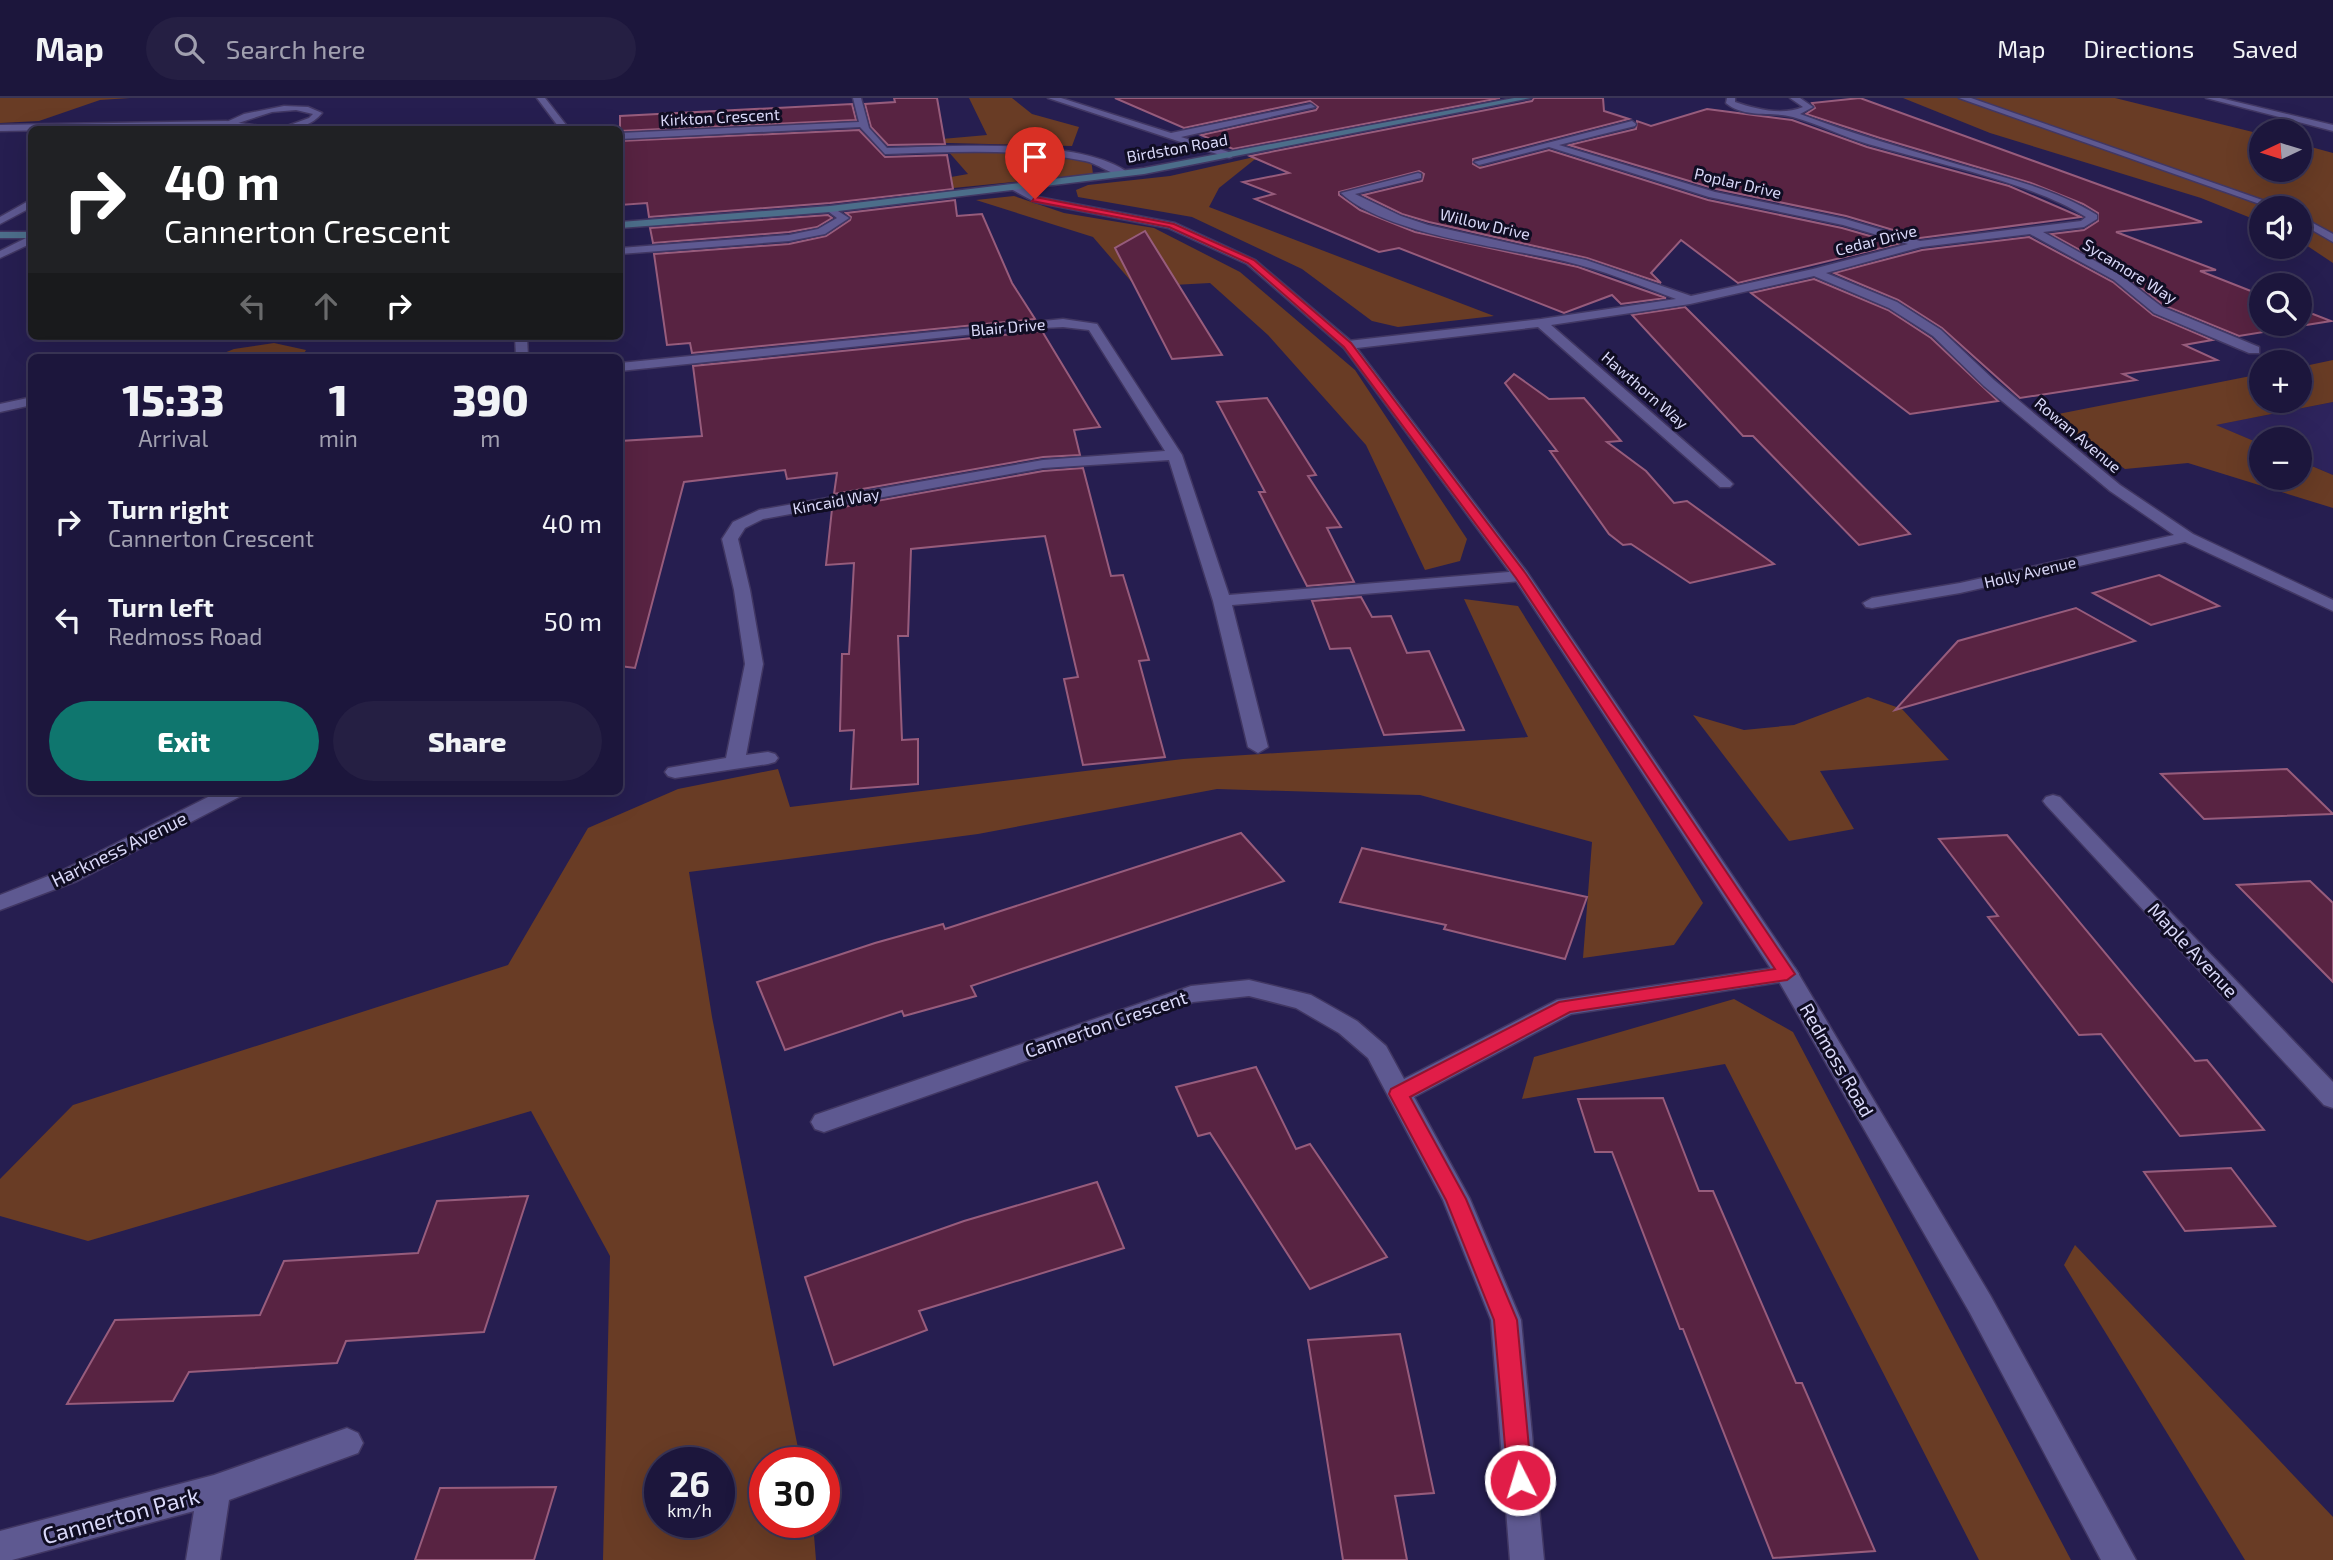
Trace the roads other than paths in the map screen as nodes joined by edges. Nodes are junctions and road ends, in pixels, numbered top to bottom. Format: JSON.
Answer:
{"nodes":[{"id":1,"x":541,"y":98,"type":"edge"},
{"id":2,"x":857,"y":98,"type":"edge"},
{"id":3,"x":1052,"y":98,"type":"edge"},
{"id":4,"x":1527,"y":98,"type":"edge"},
{"id":5,"x":1731,"y":98,"type":"edge"},
{"id":6,"x":1794,"y":98,"type":"edge"},
{"id":7,"x":1963,"y":98,"type":"edge"},
{"id":8,"x":2210,"y":98,"type":"edge"},
{"id":9,"x":1311,"y":107,"type":"dead end"},
{"id":10,"x":1790,"y":113,"type":"junction"},
{"id":11,"x":226,"y":124,"type":"junction"},
{"id":12,"x":864,"y":124,"type":"junction"},
{"id":13,"x":1632,"y":124,"type":"dead end"},
{"id":14,"x":113,"y":126,"type":"edge"},
{"id":15,"x":249,"y":126,"type":"edge"},
{"id":16,"x":293,"y":126,"type":"edge"},
{"id":17,"x":563,"y":126,"type":"edge"},
{"id":18,"x":0,"y":128,"type":"edge"},
{"id":19,"x":28,"y":128,"type":"edge"},
{"id":20,"x":2333,"y":128,"type":"edge"},
{"id":21,"x":623,"y":136,"type":"edge"},
{"id":22,"x":1169,"y":136,"type":"junction"},
{"id":23,"x":1550,"y":145,"type":"junction"},
{"id":24,"x":1229,"y":155,"type":"junction"},
{"id":25,"x":1479,"y":162,"type":"dead end"},
{"id":26,"x":1125,"y":174,"type":"junction"},
{"id":27,"x":1419,"y":176,"type":"dead end"},
{"id":28,"x":1015,"y":187,"type":"junction"},
{"id":29,"x":2249,"y":197,"type":"edge"},
{"id":30,"x":28,"y":204,"type":"edge"},
{"id":31,"x":830,"y":209,"type":"junction"},
{"id":32,"x":0,"y":221,"type":"edge"},
{"id":33,"x":623,"y":225,"type":"edge"},
{"id":34,"x":2312,"y":226,"type":"edge"},
{"id":35,"x":2031,"y":230,"type":"junction"},
{"id":36,"x":0,"y":235,"type":"edge"},
{"id":37,"x":28,"y":237,"type":"edge"},
{"id":38,"x":28,"y":239,"type":"edge"},
{"id":39,"x":2333,"y":239,"type":"edge"},
{"id":40,"x":1920,"y":244,"type":"junction"},
{"id":41,"x":623,"y":251,"type":"edge"},
{"id":42,"x":0,"y":255,"type":"edge"},
{"id":43,"x":1815,"y":272,"type":"junction"},
{"id":44,"x":1690,"y":300,"type":"junction"},
{"id":45,"x":1541,"y":323,"type":"junction"},
{"id":46,"x":1348,"y":345,"type":"junction"},
{"id":47,"x":2254,"y":350,"type":"dead end"},
{"id":48,"x":623,"y":368,"type":"edge"},
{"id":49,"x":28,"y":402,"type":"edge"},
{"id":50,"x":0,"y":408,"type":"edge"},
{"id":51,"x":1175,"y":455,"type":"junction"},
{"id":52,"x":1725,"y":484,"type":"dead end"},
{"id":53,"x":2187,"y":537,"type":"junction"},
{"id":54,"x":1521,"y":576,"type":"junction"},
{"id":55,"x":1222,"y":601,"type":"junction"},
{"id":56,"x":1872,"y":603,"type":"dead end"},
{"id":57,"x":2333,"y":606,"type":"edge"},
{"id":58,"x":1258,"y":747,"type":"dead end"},
{"id":59,"x":768,"y":758,"type":"dead end"},
{"id":60,"x":735,"y":761,"type":"junction"},
{"id":61,"x":675,"y":772,"type":"dead end"},
{"id":62,"x":228,"y":795,"type":"edge"},
{"id":63,"x":2053,"y":801,"type":"dead end"},
{"id":64,"x":0,"y":903,"type":"edge"},
{"id":65,"x":1787,"y":974,"type":"junction"},
{"id":66,"x":1398,"y":1094,"type":"junction"},
{"id":67,"x":2333,"y":1098,"type":"edge"},
{"id":68,"x":824,"y":1122,"type":"dead end"},
{"id":69,"x":347,"y":1443,"type":"dead end"},
{"id":70,"x":214,"y":1490,"type":"junction"},
{"id":71,"x":0,"y":1547,"type":"edge"},
{"id":72,"x":203,"y":1560,"type":"edge"},
{"id":73,"x":1527,"y":1560,"type":"edge"},
{"id":74,"x":2119,"y":1560,"type":"edge"}],
"edges":[{"from":1,"to":17,"type":"street"},
{"from":2,"to":12,"type":"street"},
{"from":3,"to":22,"type":"street"},
{"from":4,"to":24,"type":"main road","name":"Birdston Road"},
{"from":5,"to":10,"type":"street","name":"Cedar Drive"},
{"from":6,"to":10,"type":"street"},
{"from":7,"to":29,"type":"street"},
{"from":8,"to":20,"type":"street"},
{"from":9,"to":22,"type":"street"},
{"from":10,"to":35,"type":"street","name":"Cedar Drive"},
{"from":11,"to":14,"type":"street"},
{"from":11,"to":15,"type":"street"},
{"from":11,"to":16,"type":"street"},
{"from":12,"to":21,"type":"street","name":"Kirkton Crescent"},
{"from":12,"to":26,"type":"street"},
{"from":13,"to":23,"type":"street"},
{"from":18,"to":19,"type":"street"},
{"from":22,"to":24,"type":"street"},
{"from":23,"to":25,"type":"street"},
{"from":23,"to":40,"type":"street","name":"Poplar Drive"},
{"from":24,"to":26,"type":"main road","name":"Birdston Road"},
{"from":26,"to":28,"type":"main road","name":"Birdston Road"},
{"from":27,"to":44,"type":"street","name":"Willow Drive"},
{"from":28,"to":31,"type":"main road","name":"Birdston Road"},
{"from":28,"to":46,"type":"street","name":"Redmoss Road"},
{"from":30,"to":32,"type":"street"},
{"from":31,"to":33,"type":"main road","name":"Birdston Road"},
{"from":31,"to":41,"type":"street"},
{"from":34,"to":39,"type":"street"},
{"from":35,"to":40,"type":"street","name":"Cedar Drive"},
{"from":35,"to":47,"type":"street","name":"Sycamore Way"},
{"from":36,"to":37,"type":"main road"},
{"from":38,"to":42,"type":"street"},
{"from":40,"to":43,"type":"street","name":"Cedar Drive"},
{"from":43,"to":44,"type":"street","name":"Cedar Drive"},
{"from":43,"to":53,"type":"street","name":"Rowan Avenue"},
{"from":44,"to":45,"type":"street","name":"Cedar Drive"},
{"from":45,"to":46,"type":"street","name":"Cedar Drive"},
{"from":45,"to":52,"type":"street","name":"Hawthorn Way"},
{"from":46,"to":54,"type":"street","name":"Redmoss Road"},
{"from":48,"to":51,"type":"street","name":"Blair Drive"},
{"from":49,"to":50,"type":"street"},
{"from":51,"to":55,"type":"street","name":"Blair Drive"},
{"from":51,"to":60,"type":"street","name":"Kincaid Way"},
{"from":53,"to":56,"type":"street","name":"Holly Avenue"},
{"from":53,"to":57,"type":"street","name":"Rowan Avenue"},
{"from":54,"to":55,"type":"street"},
{"from":54,"to":65,"type":"street","name":"Redmoss Road"},
{"from":55,"to":58,"type":"street","name":"Blair Drive"},
{"from":59,"to":60,"type":"street"},
{"from":60,"to":61,"type":"street"},
{"from":62,"to":64,"type":"street","name":"Harkness Avenue"},
{"from":63,"to":67,"type":"street","name":"Maple Avenue"},
{"from":65,"to":66,"type":"street"},
{"from":65,"to":74,"type":"street","name":"Redmoss Road"},
{"from":66,"to":68,"type":"street","name":"Cannerton Crescent"},
{"from":66,"to":73,"type":"street","name":"Cannerton Crescent"},
{"from":69,"to":70,"type":"street"},
{"from":70,"to":71,"type":"street","name":"Cannerton Park"},
{"from":70,"to":72,"type":"street","name":"Cannerton Park"}]}
